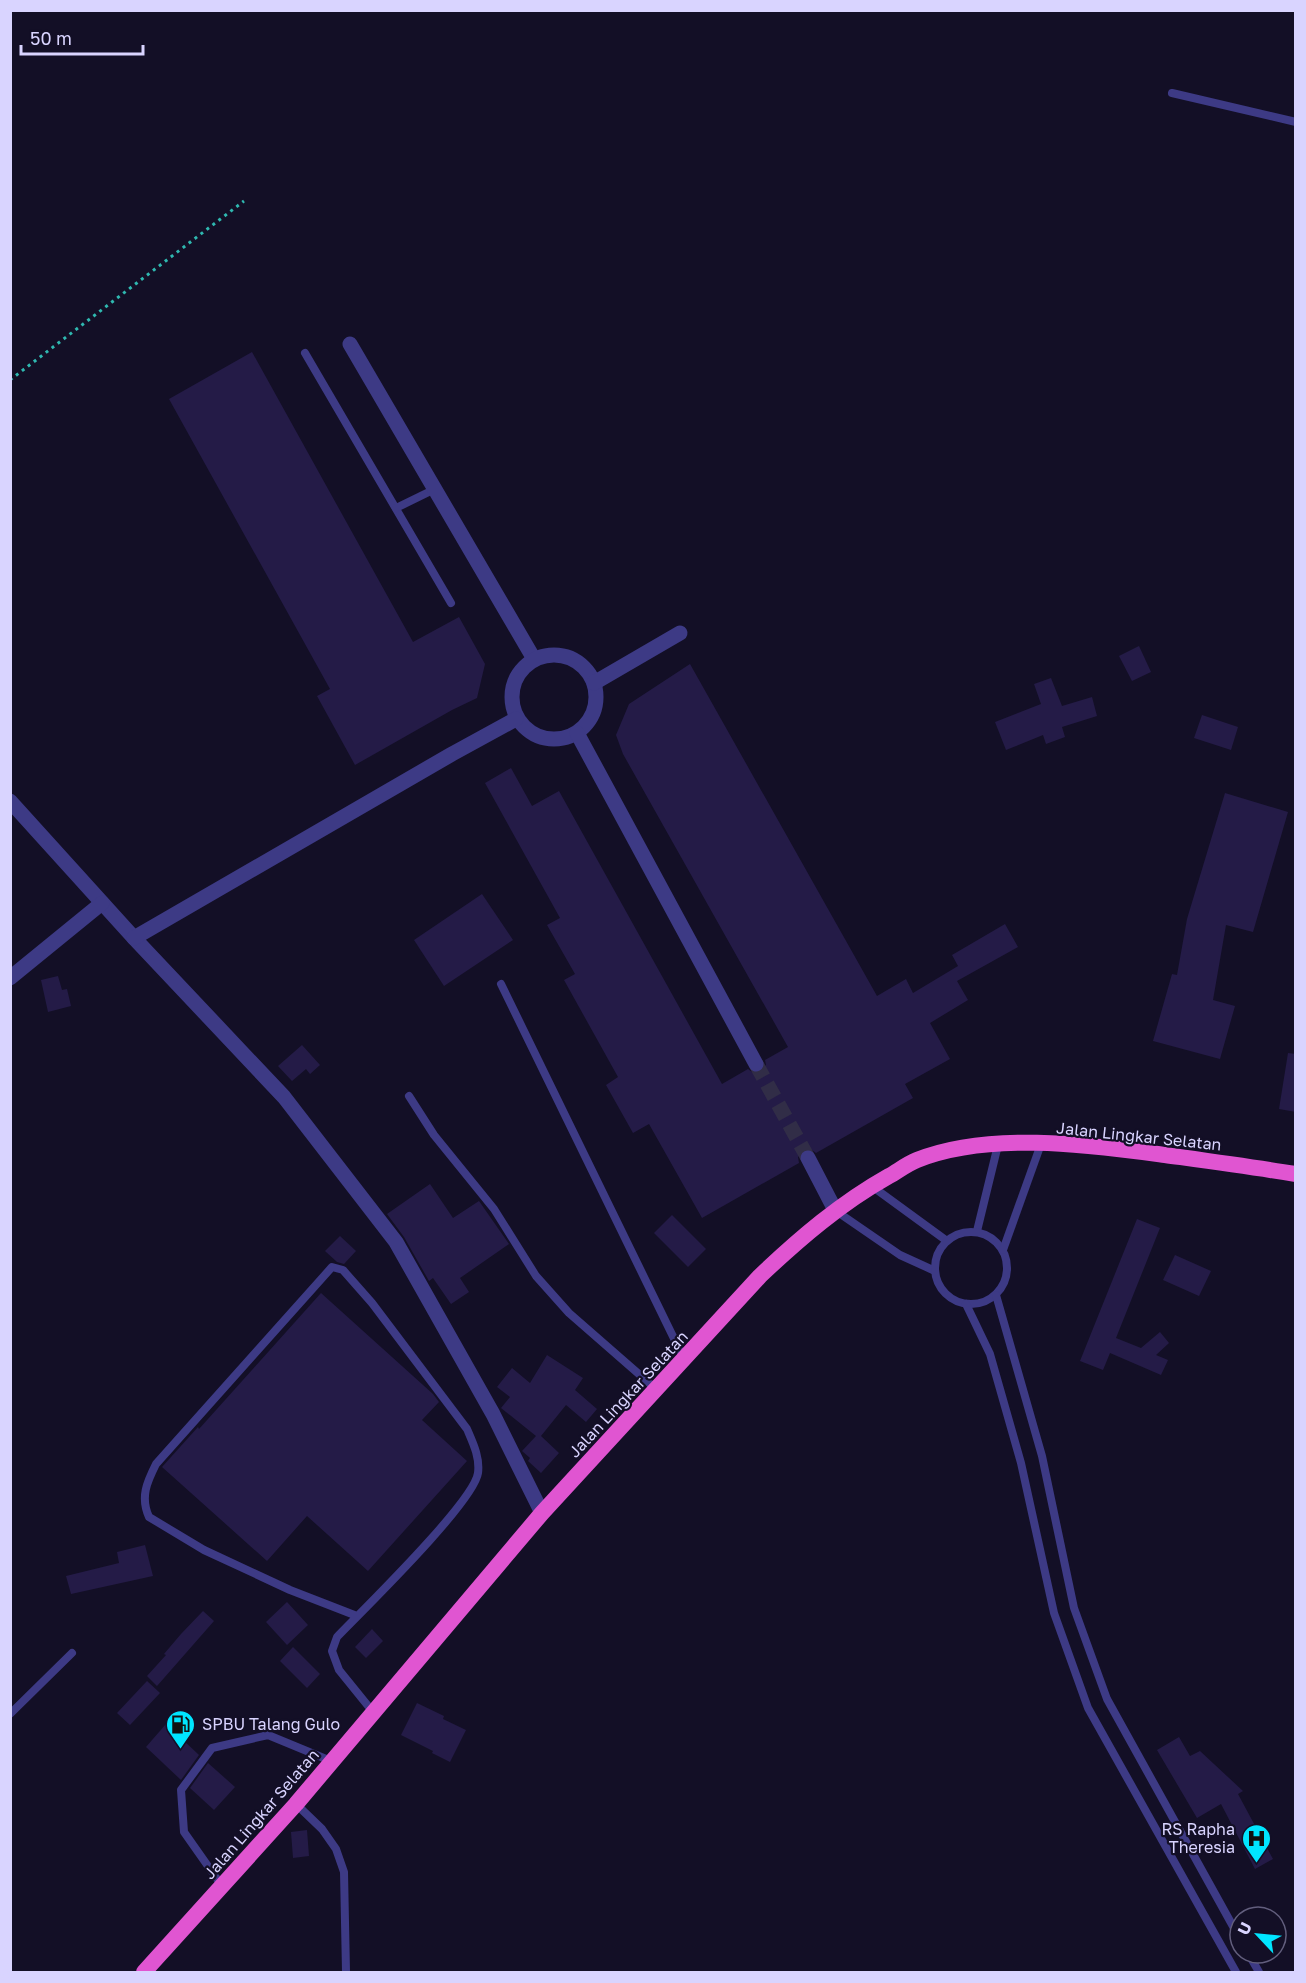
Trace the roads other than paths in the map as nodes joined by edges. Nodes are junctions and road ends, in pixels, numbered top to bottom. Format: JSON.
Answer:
{"nodes":[{"id":1,"x":1172,"y":93,"type":"dead end"},
{"id":2,"x":1296,"y":122,"type":"edge"},
{"id":3,"x":350,"y":344,"type":"dead end"},
{"id":4,"x":305,"y":353,"type":"dead end"},
{"id":5,"x":435,"y":489,"type":"junction"},
{"id":6,"x":396,"y":508,"type":"junction"},
{"id":7,"x":451,"y":603,"type":"dead end"},
{"id":8,"x":680,"y":633,"type":"dead end"},
{"id":9,"x":534,"y":659,"type":"junction"},
{"id":10,"x":594,"y":683,"type":"junction"},
{"id":11,"x":516,"y":719,"type":"junction"},
{"id":12,"x":577,"y":733,"type":"junction"},
{"id":13,"x":10,"y":801,"type":"edge"},
{"id":14,"x":102,"y":903,"type":"junction"},
{"id":15,"x":134,"y":938,"type":"junction"},
{"id":16,"x":10,"y":978,"type":"edge"},
{"id":17,"x":501,"y":984,"type":"dead end"},
{"id":18,"x":756,"y":1064,"type":"tunnel mouth"},
{"id":19,"x":409,"y":1096,"type":"dead end"},
{"id":20,"x":1041,"y":1143,"type":"junction"},
{"id":21,"x":998,"y":1144,"type":"junction"},
{"id":22,"x":808,"y":1158,"type":"tunnel mouth"},
{"id":23,"x":1296,"y":1174,"type":"edge"},
{"id":24,"x":872,"y":1186,"type":"junction"},
{"id":25,"x":835,"y":1210,"type":"junction"},
{"id":26,"x":977,"y":1232,"type":"junction"},
{"id":27,"x":947,"y":1241,"type":"junction"},
{"id":28,"x":1003,"y":1250,"type":"junction"},
{"id":29,"x":935,"y":1271,"type":"junction"},
{"id":30,"x":996,"y":1295,"type":"junction"},
{"id":31,"x":966,"y":1305,"type":"junction"},
{"id":32,"x":685,"y":1360,"type":"junction"},
{"id":33,"x":656,"y":1389,"type":"junction"},
{"id":34,"x":542,"y":1513,"type":"junction"},
{"id":35,"x":357,"y":1616,"type":"junction"},
{"id":36,"x":72,"y":1653,"type":"dead end"},
{"id":37,"x":373,"y":1713,"type":"junction"},
{"id":38,"x":10,"y":1714,"type":"edge"},
{"id":39,"x":332,"y":1761,"type":"junction"},
{"id":40,"x":296,"y":1804,"type":"junction"},
{"id":41,"x":222,"y":1886,"type":"junction"},
{"id":42,"x":1228,"y":1917,"type":"edge"},
{"id":43,"x":144,"y":1972,"type":"edge"},
{"id":44,"x":346,"y":1972,"type":"edge"},
{"id":45,"x":1236,"y":1972,"type":"edge"}],
"edges":[{"from":1,"to":2,"type":"lane"},
{"from":3,"to":5,"type":"street"},
{"from":4,"to":6,"type":"lane"},
{"from":5,"to":6,"type":"lane"},
{"from":5,"to":9,"type":"street"},
{"from":6,"to":7,"type":"lane"},
{"from":8,"to":10,"type":"street"},
{"from":9,"to":10,"type":"street"},
{"from":9,"to":11,"type":"street"},
{"from":10,"to":12,"type":"street"},
{"from":11,"to":12,"type":"street"},
{"from":11,"to":15,"type":"street"},
{"from":12,"to":18,"type":"street"},
{"from":13,"to":14,"type":"street"},
{"from":14,"to":15,"type":"street"},
{"from":14,"to":16,"type":"street"},
{"from":15,"to":34,"type":"street"},
{"from":17,"to":32,"type":"lane"},
{"from":19,"to":33,"type":"lane"},
{"from":20,"to":21,"type":"highway","name":"Jalan Lingkar Selatan"},
{"from":20,"to":23,"type":"highway","name":"Jalan Lingkar Selatan"},
{"from":20,"to":28,"type":"lane"},
{"from":21,"to":24,"type":"highway","name":"Jalan Lingkar Selatan"},
{"from":21,"to":26,"type":"lane"},
{"from":22,"to":25,"type":"street"},
{"from":24,"to":25,"type":"highway","name":"Jalan Lingkar Selatan"},
{"from":24,"to":27,"type":"lane"},
{"from":25,"to":29,"type":"lane"},
{"from":25,"to":32,"type":"highway","name":"Jalan Lingkar Selatan"},
{"from":26,"to":27,"type":"lane"},
{"from":26,"to":28,"type":"lane"},
{"from":27,"to":29,"type":"lane"},
{"from":28,"to":30,"type":"lane"},
{"from":29,"to":31,"type":"lane"},
{"from":30,"to":31,"type":"lane"},
{"from":30,"to":42,"type":"lane"},
{"from":31,"to":45,"type":"lane"},
{"from":32,"to":33,"type":"highway","name":"Jalan Lingkar Selatan"},
{"from":33,"to":34,"type":"highway","name":"Jalan Lingkar Selatan"},
{"from":34,"to":37,"type":"highway","name":"Jalan Lingkar Selatan"},
{"from":35,"to":35,"type":"lane"},
{"from":35,"to":37,"type":"lane"},
{"from":36,"to":38,"type":"lane"},
{"from":37,"to":39,"type":"highway","name":"Jalan Lingkar Selatan"},
{"from":39,"to":40,"type":"highway","name":"Jalan Lingkar Selatan"},
{"from":39,"to":41,"type":"lane"},
{"from":40,"to":41,"type":"highway","name":"Jalan Lingkar Selatan"},
{"from":40,"to":44,"type":"lane"},
{"from":41,"to":43,"type":"highway","name":"Jalan Lingkar Selatan"}]}
